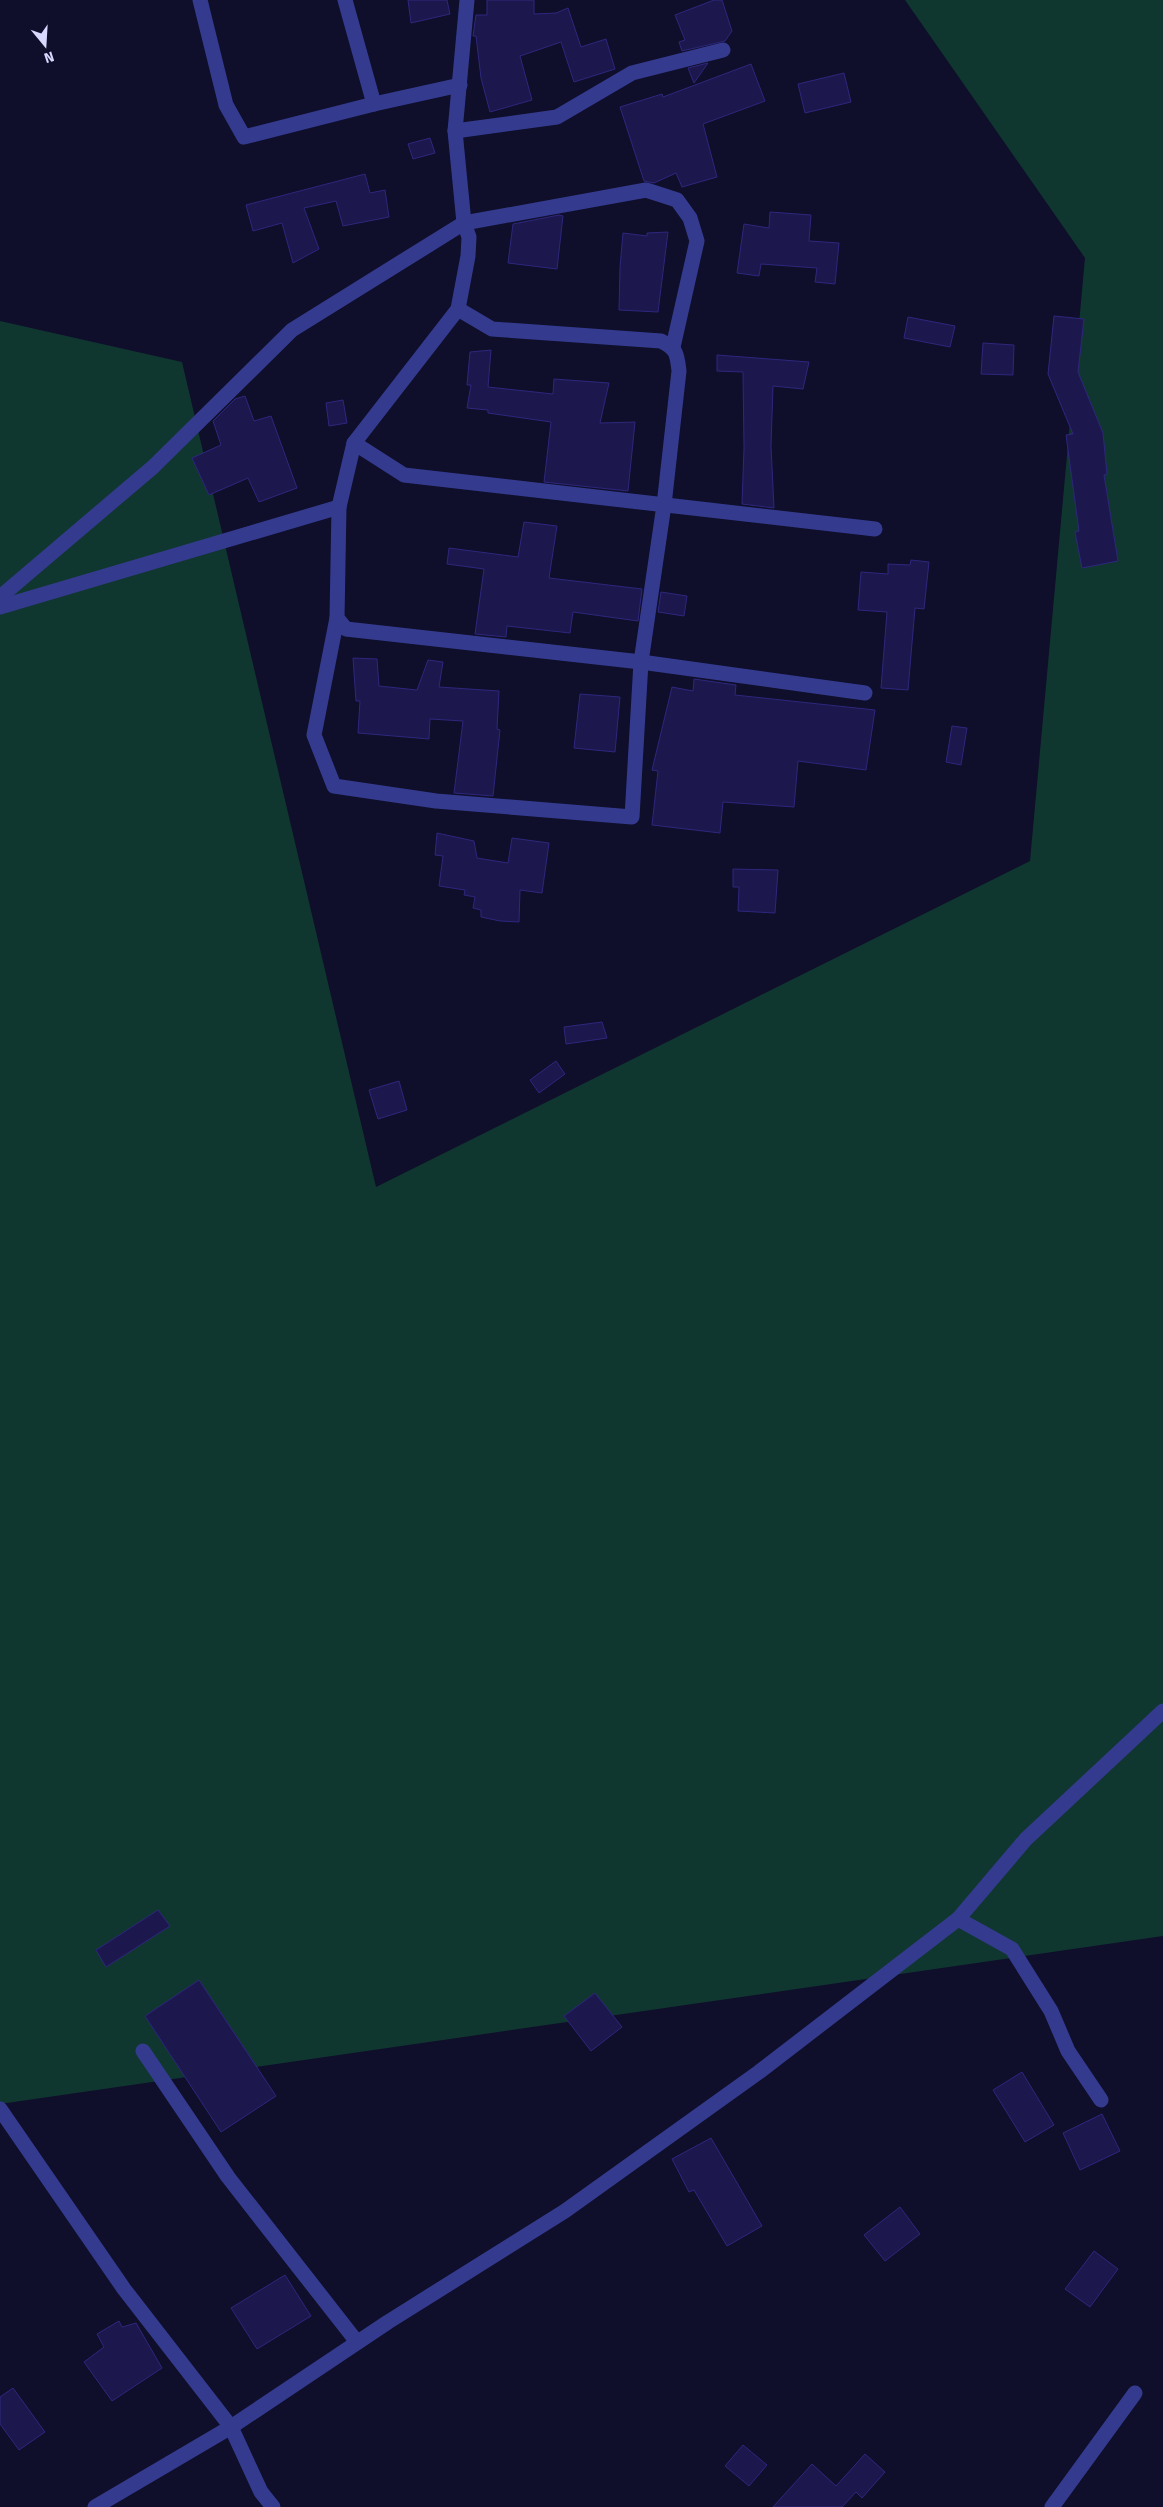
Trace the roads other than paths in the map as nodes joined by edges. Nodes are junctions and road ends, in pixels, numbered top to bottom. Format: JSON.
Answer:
{"nodes":[{"id":1,"x":200,"y":0,"type":"edge"},
{"id":2,"x":345,"y":0,"type":"edge"},
{"id":3,"x":467,"y":0,"type":"edge"},
{"id":4,"x":723,"y":50,"type":"dead end"},
{"id":5,"x":460,"y":85,"type":"junction"},
{"id":6,"x":374,"y":104,"type":"junction"},
{"id":7,"x":455,"y":131,"type":"junction"},
{"id":8,"x":464,"y":223,"type":"junction"},
{"id":9,"x":458,"y":309,"type":"junction"},
{"id":10,"x":673,"y":347,"type":"junction"},
{"id":11,"x":354,"y":443,"type":"junction"},
{"id":12,"x":664,"y":505,"type":"junction"},
{"id":13,"x":339,"y":507,"type":"junction"},
{"id":14,"x":874,"y":530,"type":"dead end"},
{"id":15,"x":0,"y":597,"type":"edge"},
{"id":16,"x":0,"y":607,"type":"edge"},
{"id":17,"x":337,"y":618,"type":"junction"},
{"id":18,"x":641,"y":662,"type":"junction"},
{"id":19,"x":865,"y":692,"type":"dead end"},
{"id":20,"x":1163,"y":1711,"type":"edge"},
{"id":21,"x":958,"y":1919,"type":"junction"},
{"id":22,"x":144,"y":2051,"type":"dead end"},
{"id":23,"x":1101,"y":2100,"type":"dead end"},
{"id":24,"x":0,"y":2109,"type":"edge"},
{"id":25,"x":357,"y":2342,"type":"junction"},
{"id":26,"x":1135,"y":2393,"type":"dead end"},
{"id":27,"x":231,"y":2427,"type":"junction"},
{"id":28,"x":96,"y":2507,"type":"edge"},
{"id":29,"x":273,"y":2507,"type":"edge"},
{"id":30,"x":1052,"y":2507,"type":"edge"}],
"edges":[{"from":1,"to":6,"type":"street"},
{"from":2,"to":6,"type":"street"},
{"from":3,"to":5,"type":"street"},
{"from":4,"to":7,"type":"street"},
{"from":5,"to":6,"type":"street"},
{"from":5,"to":7,"type":"street"},
{"from":7,"to":8,"type":"street"},
{"from":8,"to":9,"type":"street"},
{"from":8,"to":10,"type":"street"},
{"from":8,"to":15,"type":"street"},
{"from":9,"to":10,"type":"street"},
{"from":9,"to":11,"type":"street"},
{"from":10,"to":12,"type":"street"},
{"from":11,"to":12,"type":"street"},
{"from":11,"to":13,"type":"street"},
{"from":12,"to":14,"type":"street"},
{"from":12,"to":18,"type":"street"},
{"from":13,"to":16,"type":"street"},
{"from":13,"to":17,"type":"street"},
{"from":17,"to":18,"type":"street"},
{"from":17,"to":18,"type":"street"},
{"from":18,"to":19,"type":"street"},
{"from":20,"to":21,"type":"street"},
{"from":21,"to":23,"type":"street"},
{"from":21,"to":25,"type":"street"},
{"from":22,"to":25,"type":"street"},
{"from":24,"to":27,"type":"street"},
{"from":25,"to":27,"type":"street"},
{"from":26,"to":30,"type":"street"},
{"from":27,"to":28,"type":"street"},
{"from":27,"to":29,"type":"street"}]}
